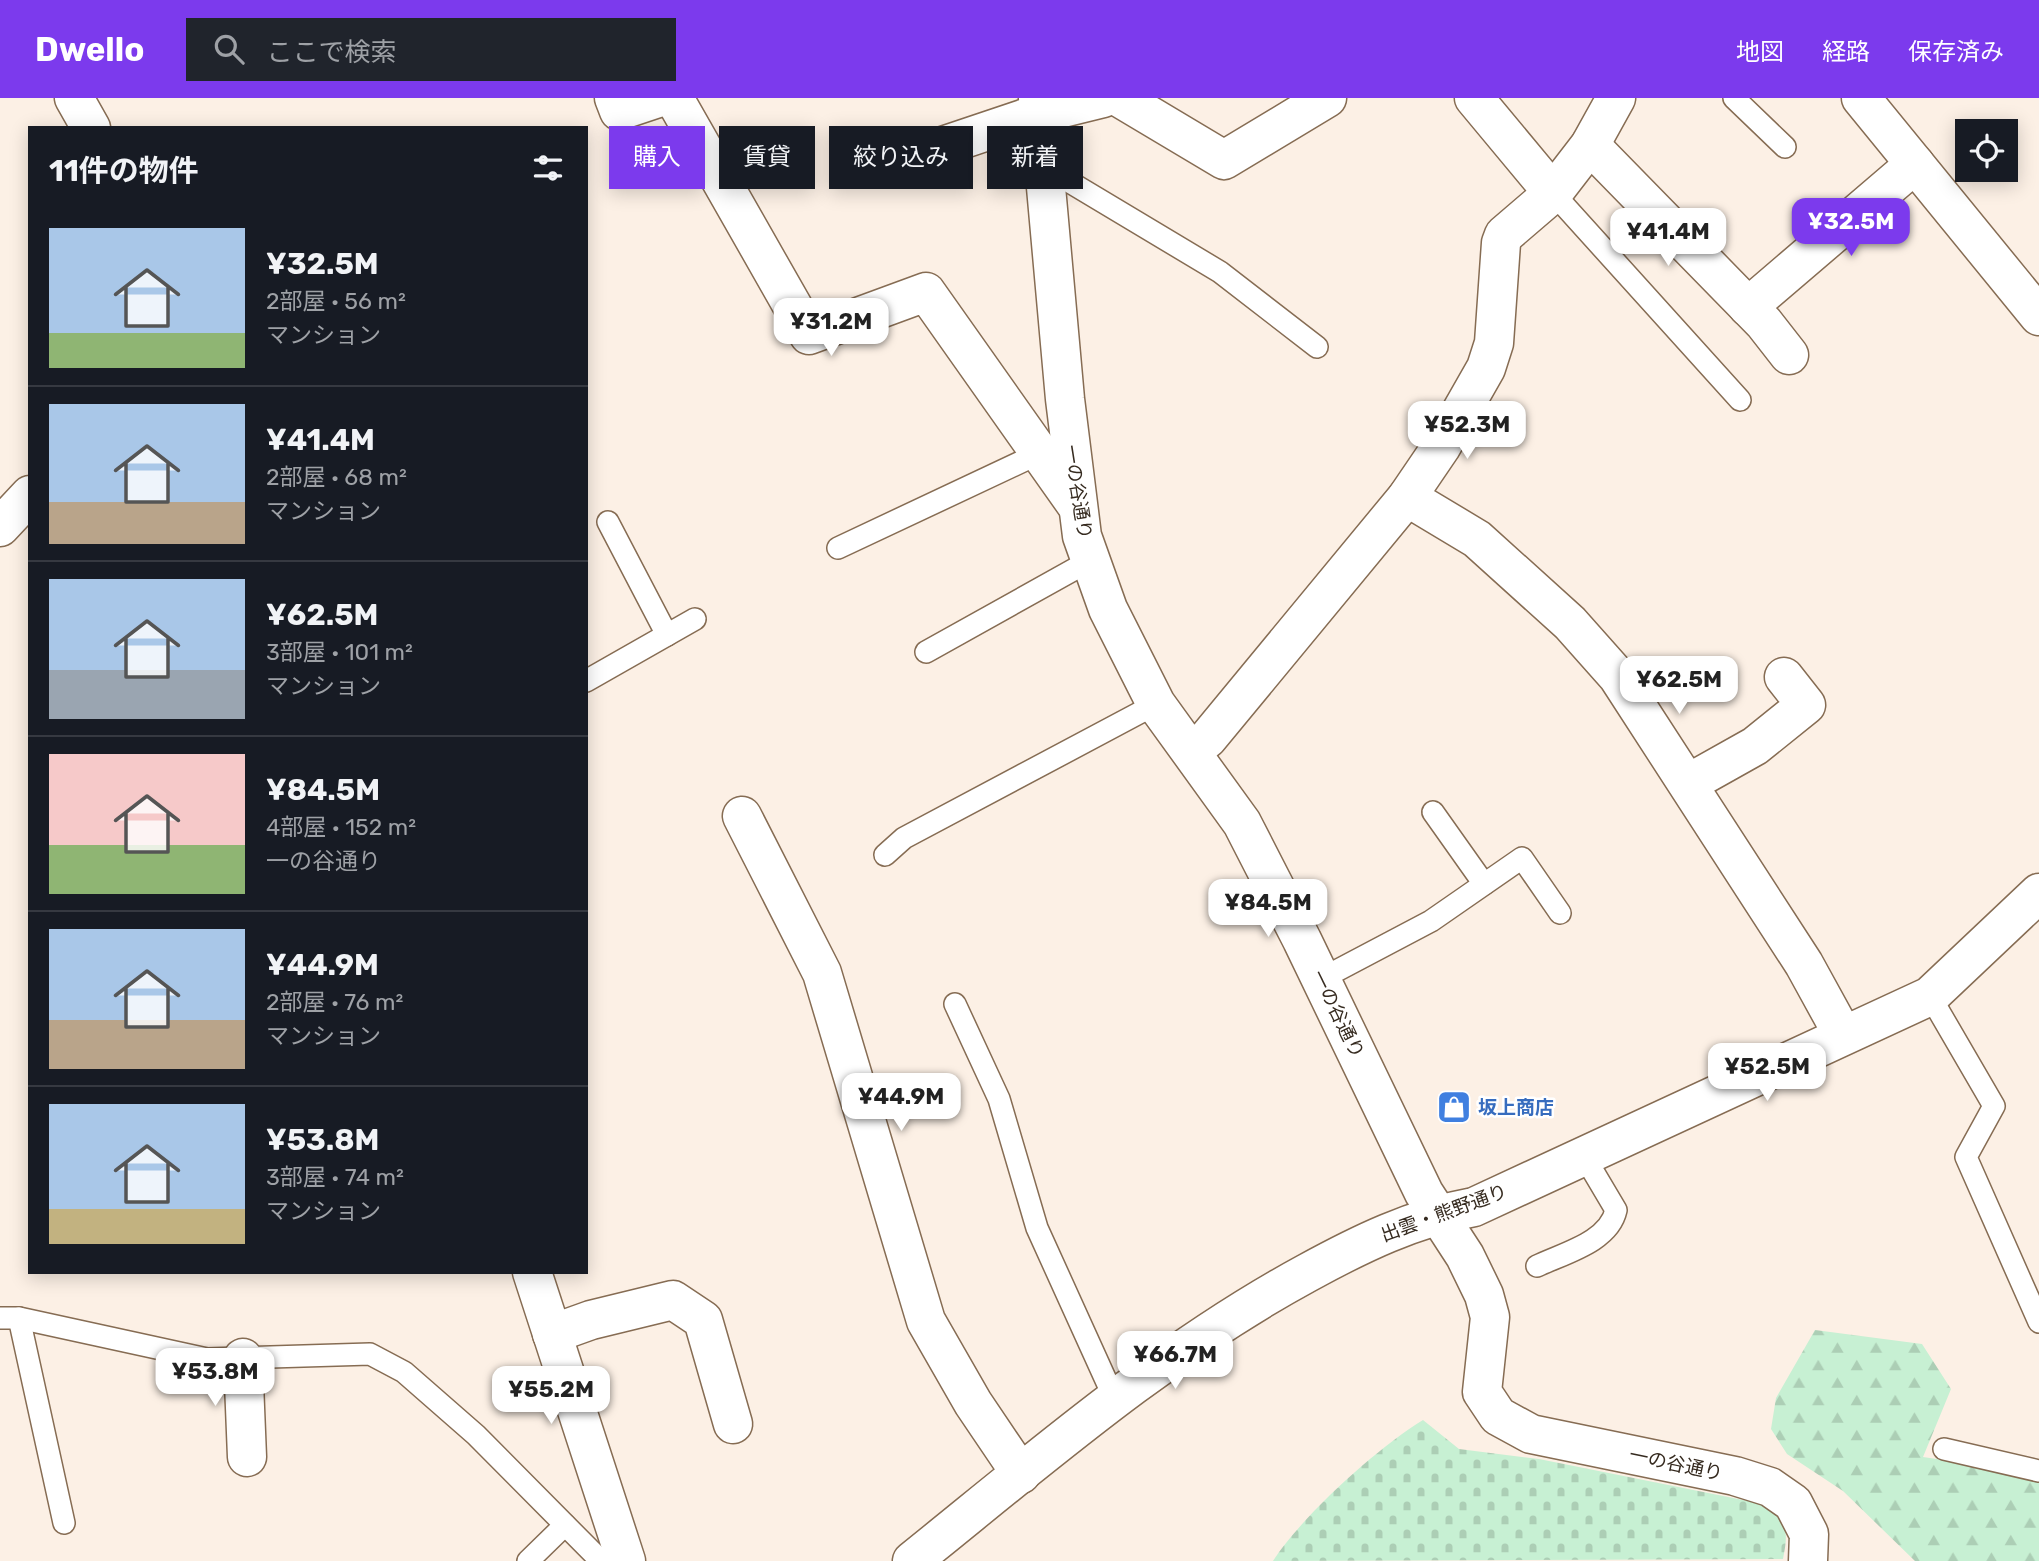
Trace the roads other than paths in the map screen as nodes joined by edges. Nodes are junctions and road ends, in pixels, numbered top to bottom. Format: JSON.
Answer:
{"nodes":[{"id":1,"x":74,"y":98,"type":"edge"},
{"id":2,"x":614,"y":98,"type":"edge"},
{"id":3,"x":657,"y":98,"type":"edge"},
{"id":4,"x":674,"y":98,"type":"edge"},
{"id":5,"x":1103,"y":98,"type":"edge"},
{"id":6,"x":1120,"y":98,"type":"edge"},
{"id":7,"x":1327,"y":98,"type":"edge"},
{"id":8,"x":1474,"y":98,"type":"edge"},
{"id":9,"x":1616,"y":98,"type":"edge"},
{"id":10,"x":1734,"y":98,"type":"edge"},
{"id":11,"x":1861,"y":98,"type":"edge"},
{"id":12,"x":1038,"y":106,"type":"edge"},
{"id":13,"x":90,"y":126,"type":"edge"},
{"id":14,"x":1040,"y":126,"type":"edge"},
{"id":15,"x":973,"y":132,"type":"edge"},
{"id":16,"x":1590,"y":145,"type":"junction"},
{"id":17,"x":1785,"y":148,"type":"dead end"},
{"id":18,"x":1915,"y":163,"type":"junction"},
{"id":19,"x":1045,"y":189,"type":"edge"},
{"id":20,"x":1081,"y":189,"type":"edge"},
{"id":21,"x":1553,"y":193,"type":"junction"},
{"id":22,"x":1748,"y":307,"type":"junction"},
{"id":23,"x":2039,"y":316,"type":"edge"},
{"id":24,"x":1317,"y":347,"type":"dead end"},
{"id":25,"x":1789,"y":355,"type":"dead end"},
{"id":26,"x":1740,"y":400,"type":"dead end"},
{"id":27,"x":1040,"y":453,"type":"junction"},
{"id":28,"x":28,"y":497,"type":"edge"},
{"id":29,"x":1407,"y":497,"type":"junction"},
{"id":30,"x":1076,"y":504,"type":"junction"},
{"id":31,"x":608,"y":522,"type":"dead end"},
{"id":32,"x":0,"y":527,"type":"edge"},
{"id":33,"x":838,"y":548,"type":"dead end"},
{"id":34,"x":1091,"y":560,"type":"junction"},
{"id":35,"x":695,"y":619,"type":"dead end"},
{"id":36,"x":667,"y":635,"type":"junction"},
{"id":37,"x":926,"y":652,"type":"dead end"},
{"id":38,"x":588,"y":680,"type":"edge"},
{"id":39,"x":1156,"y":704,"type":"junction"},
{"id":40,"x":1805,"y":704,"type":"dead end"},
{"id":41,"x":1192,"y":751,"type":"junction"},
{"id":42,"x":1689,"y":783,"type":"junction"},
{"id":43,"x":1433,"y":812,"type":"dead end"},
{"id":44,"x":742,"y":816,"type":"dead end"},
{"id":45,"x":885,"y":855,"type":"dead end"},
{"id":46,"x":1484,"y":884,"type":"junction"},
{"id":47,"x":2039,"y":892,"type":"edge"},
{"id":48,"x":1560,"y":913,"type":"dead end"},
{"id":49,"x":1321,"y":979,"type":"junction"},
{"id":50,"x":1930,"y":996,"type":"junction"},
{"id":51,"x":955,"y":1004,"type":"dead end"},
{"id":52,"x":1843,"y":1035,"type":"junction"},
{"id":53,"x":1584,"y":1156,"type":"junction"},
{"id":54,"x":1437,"y":1213,"type":"junction"},
{"id":55,"x":1537,"y":1266,"type":"dead end"},
{"id":56,"x":533,"y":1274,"type":"edge"},
{"id":57,"x":9,"y":1318,"type":"edge"},
{"id":58,"x":2039,"y":1322,"type":"edge"},
{"id":59,"x":552,"y":1334,"type":"junction"},
{"id":60,"x":243,"y":1358,"type":"junction"},
{"id":61,"x":1115,"y":1400,"type":"junction"},
{"id":62,"x":733,"y":1424,"type":"dead end"},
{"id":63,"x":1944,"y":1449,"type":"dead end"},
{"id":64,"x":247,"y":1457,"type":"dead end"},
{"id":65,"x":2039,"y":1471,"type":"edge"},
{"id":66,"x":1021,"y":1474,"type":"junction"},
{"id":67,"x":64,"y":1523,"type":"dead end"},
{"id":68,"x":565,"y":1525,"type":"junction"},
{"id":69,"x":528,"y":1561,"type":"edge"},
{"id":70,"x":601,"y":1561,"type":"edge"},
{"id":71,"x":626,"y":1561,"type":"edge"},
{"id":72,"x":912,"y":1561,"type":"edge"},
{"id":73,"x":1808,"y":1561,"type":"edge"}],
"edges":[{"from":1,"to":13,"type":"street"},
{"from":2,"to":3,"type":"street"},
{"from":4,"to":27,"type":"street"},
{"from":5,"to":12,"type":"street"},
{"from":6,"to":7,"type":"street"},
{"from":8,"to":21,"type":"street"},
{"from":9,"to":16,"type":"street"},
{"from":10,"to":17,"type":"lane"},
{"from":11,"to":18,"type":"street"},
{"from":12,"to":14,"type":"street","name":"一の谷通り"},
{"from":12,"to":15,"type":"street"},
{"from":16,"to":21,"type":"street"},
{"from":16,"to":22,"type":"street"},
{"from":18,"to":22,"type":"street"},
{"from":18,"to":23,"type":"street"},
{"from":19,"to":30,"type":"street","name":"一の谷通り"},
{"from":20,"to":24,"type":"lane"},
{"from":21,"to":26,"type":"lane"},
{"from":21,"to":29,"type":"street"},
{"from":22,"to":25,"type":"street"},
{"from":27,"to":30,"type":"street"},
{"from":27,"to":33,"type":"lane"},
{"from":28,"to":32,"type":"street"},
{"from":29,"to":41,"type":"street"},
{"from":29,"to":42,"type":"street"},
{"from":30,"to":34,"type":"street","name":"一の谷通り"},
{"from":31,"to":36,"type":"lane"},
{"from":34,"to":37,"type":"lane"},
{"from":34,"to":39,"type":"street","name":"一の谷通り"},
{"from":35,"to":36,"type":"lane"},
{"from":36,"to":38,"type":"lane"},
{"from":39,"to":41,"type":"street","name":"一の谷通り"},
{"from":39,"to":45,"type":"lane"},
{"from":40,"to":42,"type":"street"},
{"from":41,"to":49,"type":"street","name":"一の谷通り"},
{"from":42,"to":52,"type":"street"},
{"from":43,"to":46,"type":"lane"},
{"from":44,"to":66,"type":"street"},
{"from":46,"to":48,"type":"lane"},
{"from":46,"to":49,"type":"lane"},
{"from":47,"to":50,"type":"street","name":"出雲・熊野通り"},
{"from":49,"to":54,"type":"street","name":"一の谷通り"},
{"from":50,"to":52,"type":"street","name":"出雲・熊野通り"},
{"from":50,"to":58,"type":"lane"},
{"from":51,"to":61,"type":"lane"},
{"from":52,"to":53,"type":"street","name":"出雲・熊野通り"},
{"from":53,"to":54,"type":"street","name":"出雲・熊野通り"},
{"from":53,"to":55,"type":"lane"},
{"from":54,"to":61,"type":"street","name":"出雲・熊野通り"},
{"from":54,"to":73,"type":"street","name":"一の谷通り"},
{"from":56,"to":59,"type":"street"},
{"from":57,"to":60,"type":"lane"},
{"from":57,"to":67,"type":"lane"},
{"from":59,"to":62,"type":"street"},
{"from":59,"to":71,"type":"street"},
{"from":60,"to":64,"type":"street"},
{"from":60,"to":68,"type":"lane"},
{"from":61,"to":66,"type":"street","name":"出雲・熊野通り"},
{"from":63,"to":65,"type":"lane"},
{"from":66,"to":72,"type":"street","name":"出雲・熊野通り"},
{"from":68,"to":69,"type":"lane"},
{"from":68,"to":70,"type":"lane"}]}
